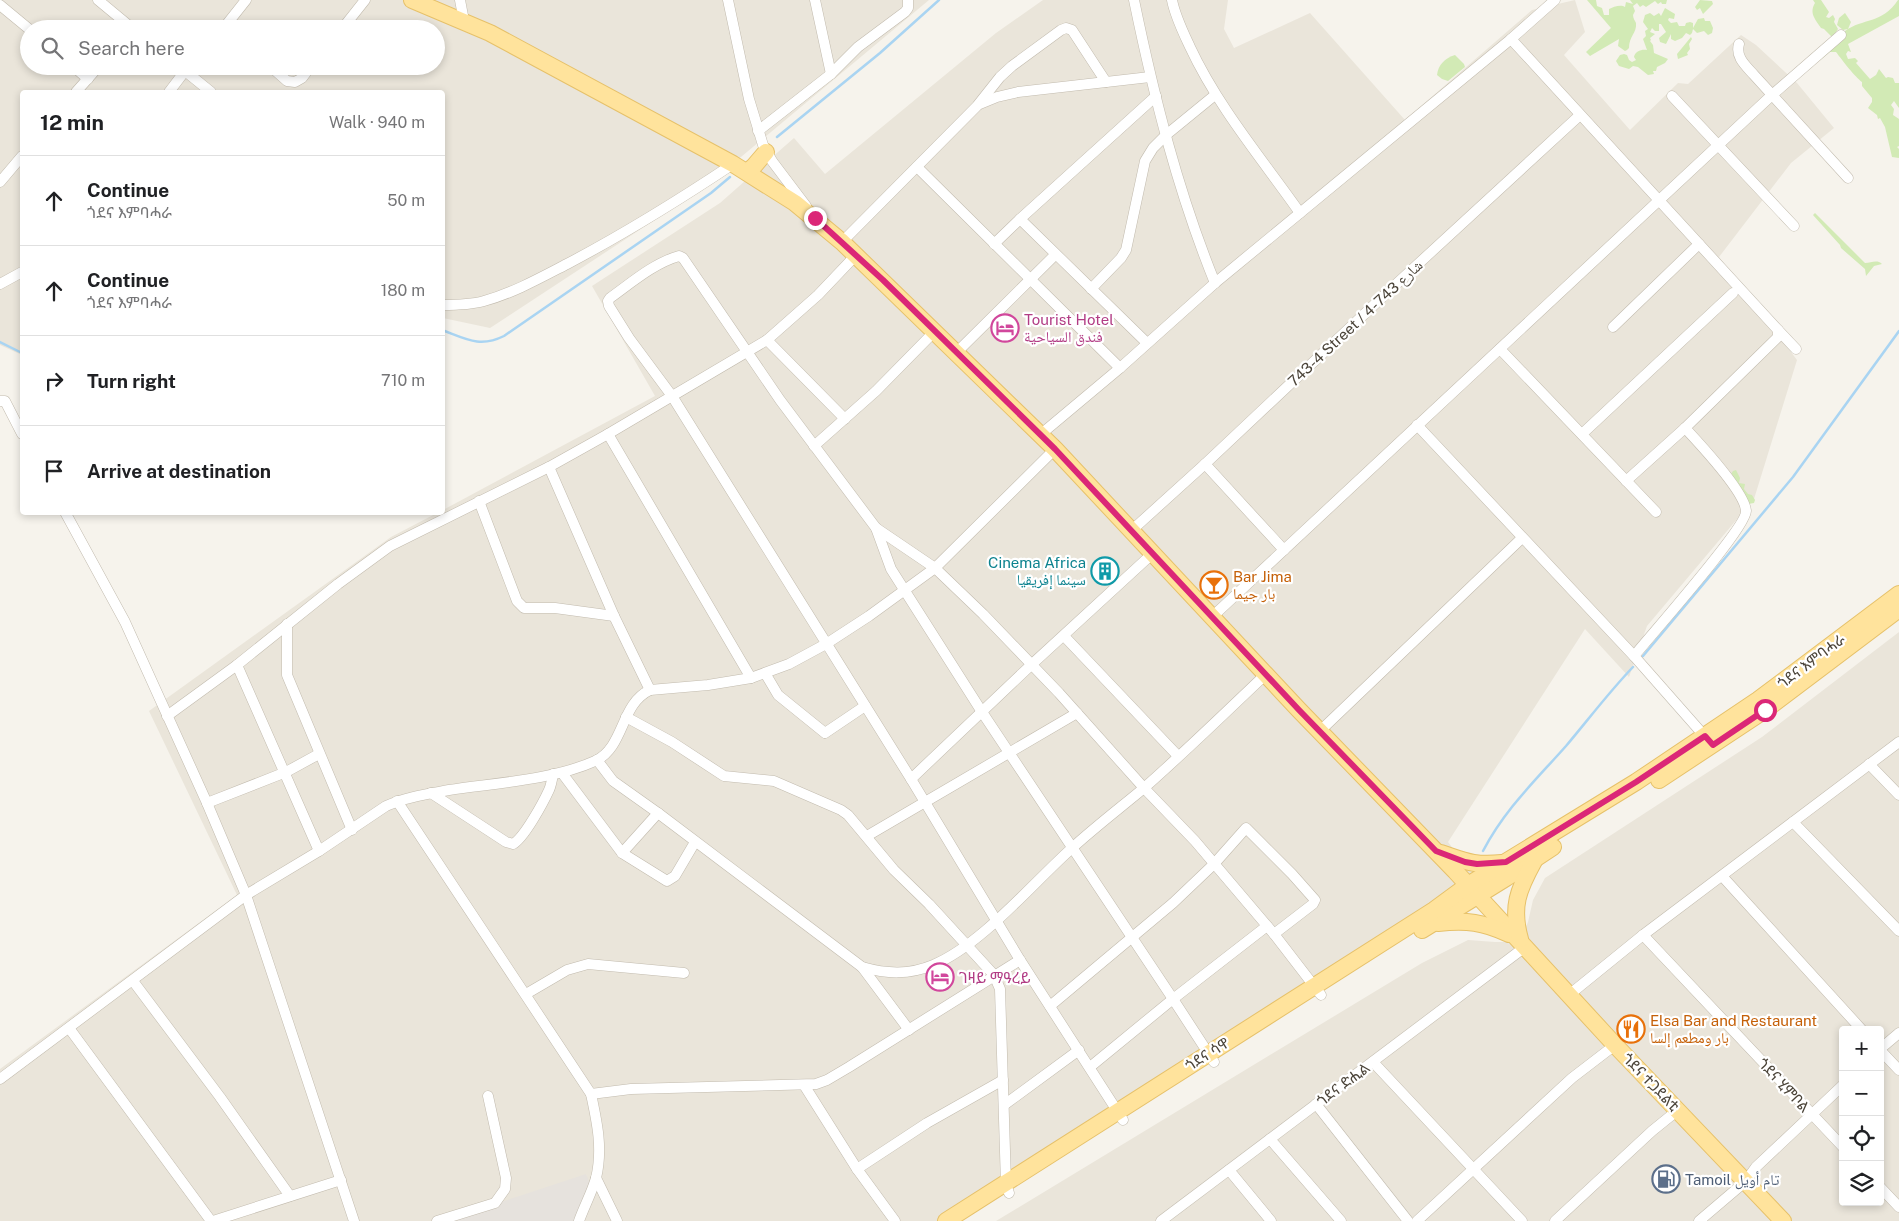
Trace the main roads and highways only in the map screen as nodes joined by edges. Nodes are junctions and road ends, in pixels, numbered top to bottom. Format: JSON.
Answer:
{"nodes":[{"id":1,"x":412,"y":0,"type":"edge"},
{"id":2,"x":766,"y":152,"type":"road end"},
{"id":3,"x":740,"y":168,"type":"junction"},
{"id":4,"x":1899,"y":594,"type":"edge"},
{"id":5,"x":1899,"y":609,"type":"edge"},
{"id":6,"x":1709,"y":741,"type":"junction"},
{"id":7,"x":1438,"y":853,"type":"junction"},
{"id":8,"x":1535,"y":859,"type":"junction"},
{"id":9,"x":1506,"y":862,"type":"junction"},
{"id":10,"x":1473,"y":891,"type":"junction"},
{"id":11,"x":1434,"y":917,"type":"junction"},
{"id":12,"x":1520,"y":942,"type":"junction"},
{"id":13,"x":1008,"y":1188,"type":"junction"},
{"id":14,"x":946,"y":1221,"type":"edge"},
{"id":15,"x":966,"y":1221,"type":"edge"},
{"id":16,"x":1783,"y":1221,"type":"edge"}],
"edges":[{"from":1,"to":3,"type":"main road","name":"ጎደና ተጋደልቲ"},
{"from":2,"to":3,"type":"main road"},
{"from":3,"to":7,"type":"main road","name":"ጎደና ተጋደልቲ"},
{"from":4,"to":6,"type":"main road","name":"ጎደና እምባሓራ"},
{"from":5,"to":6,"type":"main road","name":"ጎደና እምባሓራ"},
{"from":6,"to":8,"type":"main road","name":"ጎደና እምባሓራ"},
{"from":6,"to":9,"type":"main road","name":"ጎደና እምባሓራ"},
{"from":7,"to":9,"type":"main road"},
{"from":7,"to":10,"type":"main road","name":"ጎደና ተጋደልቲ"},
{"from":7,"to":11,"type":"main road"},
{"from":8,"to":10,"type":"main road","name":"ጎደና እምባሓራ"},
{"from":8,"to":12,"type":"main road"},
{"from":9,"to":10,"type":"main road","name":"ጎደና እምባሓራ"},
{"from":10,"to":11,"type":"main road","name":"ጎደና ሳዋ"},
{"from":10,"to":12,"type":"main road","name":"ጎደና ተጋደልቲ"},
{"from":11,"to":12,"type":"main road"},
{"from":11,"to":13,"type":"main road","name":"ጎደና ሳዋ"},
{"from":12,"to":16,"type":"main road","name":"ጎደና ተጋደልቲ"},
{"from":13,"to":14,"type":"main road","name":"ጎደና ሳዋ"},
{"from":13,"to":15,"type":"main road","name":"ጎደና ሳዋ"}]}
